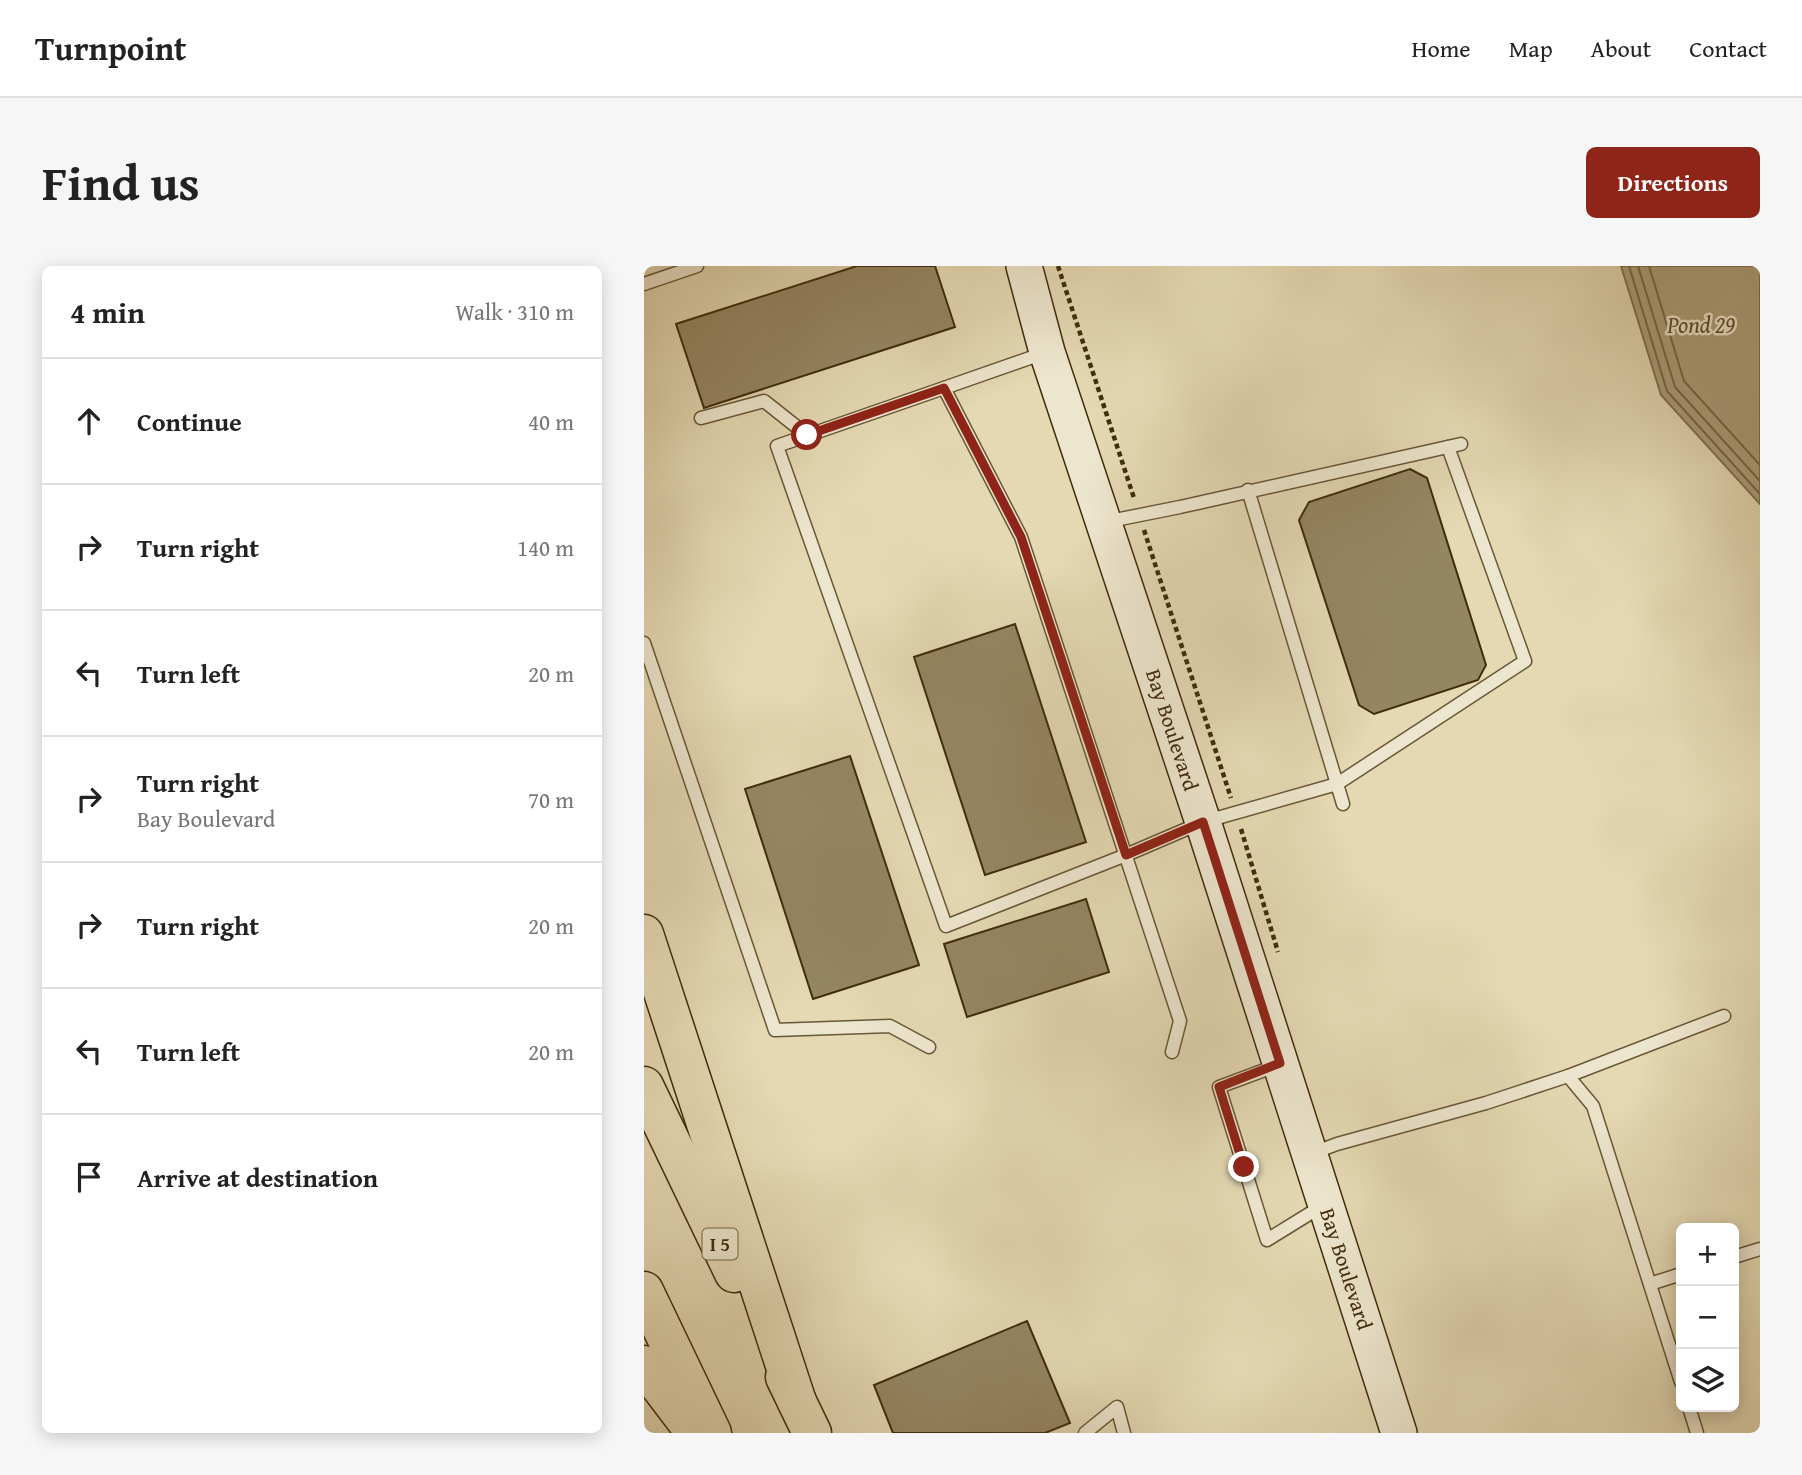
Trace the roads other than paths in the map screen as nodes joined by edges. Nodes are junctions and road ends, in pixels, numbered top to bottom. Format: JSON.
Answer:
{"nodes":[{"id":1,"x":697,"y":266,"type":"edge"},
{"id":2,"x":1024,"y":266,"type":"edge"},
{"id":3,"x":644,"y":284,"type":"edge"},
{"id":4,"x":1047,"y":352,"type":"junction"},
{"id":5,"x":944,"y":388,"type":"junction"},
{"id":6,"x":701,"y":418,"type":"dead end"},
{"id":7,"x":807,"y":435,"type":"junction"},
{"id":8,"x":1248,"y":490,"type":"junction"},
{"id":9,"x":1103,"y":522,"type":"junction"},
{"id":10,"x":644,"y":643,"type":"edge"},
{"id":11,"x":1336,"y":784,"type":"junction"},
{"id":12,"x":1343,"y":804,"type":"dead end"},
{"id":13,"x":1203,"y":822,"type":"junction"},
{"id":14,"x":1126,"y":855,"type":"junction"},
{"id":15,"x":644,"y":934,"type":"edge"},
{"id":16,"x":1724,"y":1016,"type":"dead end"},
{"id":17,"x":929,"y":1047,"type":"dead end"},
{"id":18,"x":1172,"y":1052,"type":"dead end"},
{"id":19,"x":1280,"y":1063,"type":"junction"},
{"id":20,"x":1568,"y":1076,"type":"junction"},
{"id":21,"x":644,"y":1086,"type":"edge"},
{"id":22,"x":1310,"y":1155,"type":"junction"},
{"id":23,"x":1326,"y":1204,"type":"junction"},
{"id":24,"x":1760,"y":1249,"type":"edge"},
{"id":25,"x":1739,"y":1255,"type":"edge"},
{"id":26,"x":1676,"y":1276,"type":"edge"},
{"id":27,"x":1650,"y":1284,"type":"junction"},
{"id":28,"x":644,"y":1291,"type":"edge"},
{"id":29,"x":644,"y":1365,"type":"edge"},
{"id":30,"x":1676,"y":1366,"type":"edge"},
{"id":31,"x":1691,"y":1412,"type":"edge"},
{"id":32,"x":804,"y":1417,"type":"edge"},
{"id":33,"x":696,"y":1433,"type":"edge"},
{"id":34,"x":712,"y":1433,"type":"edge"},
{"id":35,"x":1085,"y":1433,"type":"edge"},
{"id":36,"x":1124,"y":1433,"type":"edge"},
{"id":37,"x":1399,"y":1433,"type":"edge"},
{"id":38,"x":1698,"y":1433,"type":"edge"}],
"edges":[{"from":1,"to":3,"type":"lane"},
{"from":2,"to":4,"type":"street","name":"Bay Boulevard"},
{"from":4,"to":5,"type":"lane"},
{"from":4,"to":9,"type":"street","name":"Bay Boulevard"},
{"from":5,"to":7,"type":"lane"},
{"from":5,"to":14,"type":"lane"},
{"from":6,"to":7,"type":"lane"},
{"from":7,"to":14,"type":"lane"},
{"from":8,"to":9,"type":"lane"},
{"from":8,"to":11,"type":"lane"},
{"from":8,"to":11,"type":"lane"},
{"from":9,"to":13,"type":"street","name":"Bay Boulevard"},
{"from":10,"to":17,"type":"lane"},
{"from":11,"to":12,"type":"lane"},
{"from":11,"to":13,"type":"lane"},
{"from":13,"to":14,"type":"lane"},
{"from":13,"to":19,"type":"street","name":"Bay Boulevard"},
{"from":14,"to":18,"type":"lane"},
{"from":15,"to":32,"type":"highway"},
{"from":16,"to":20,"type":"lane"},
{"from":19,"to":22,"type":"street","name":"Bay Boulevard"},
{"from":19,"to":23,"type":"lane"},
{"from":20,"to":22,"type":"lane"},
{"from":20,"to":27,"type":"lane"},
{"from":21,"to":32,"type":"highway","number":"I 5"},
{"from":22,"to":23,"type":"street","name":"Bay Boulevard"},
{"from":23,"to":37,"type":"street","name":"Bay Boulevard"},
{"from":24,"to":25,"type":"lane"},
{"from":26,"to":27,"type":"lane"},
{"from":27,"to":30,"type":"lane"},
{"from":28,"to":34,"type":"highway"},
{"from":29,"to":33,"type":"highway"},
{"from":31,"to":38,"type":"lane"},
{"from":35,"to":36,"type":"lane"}]}
